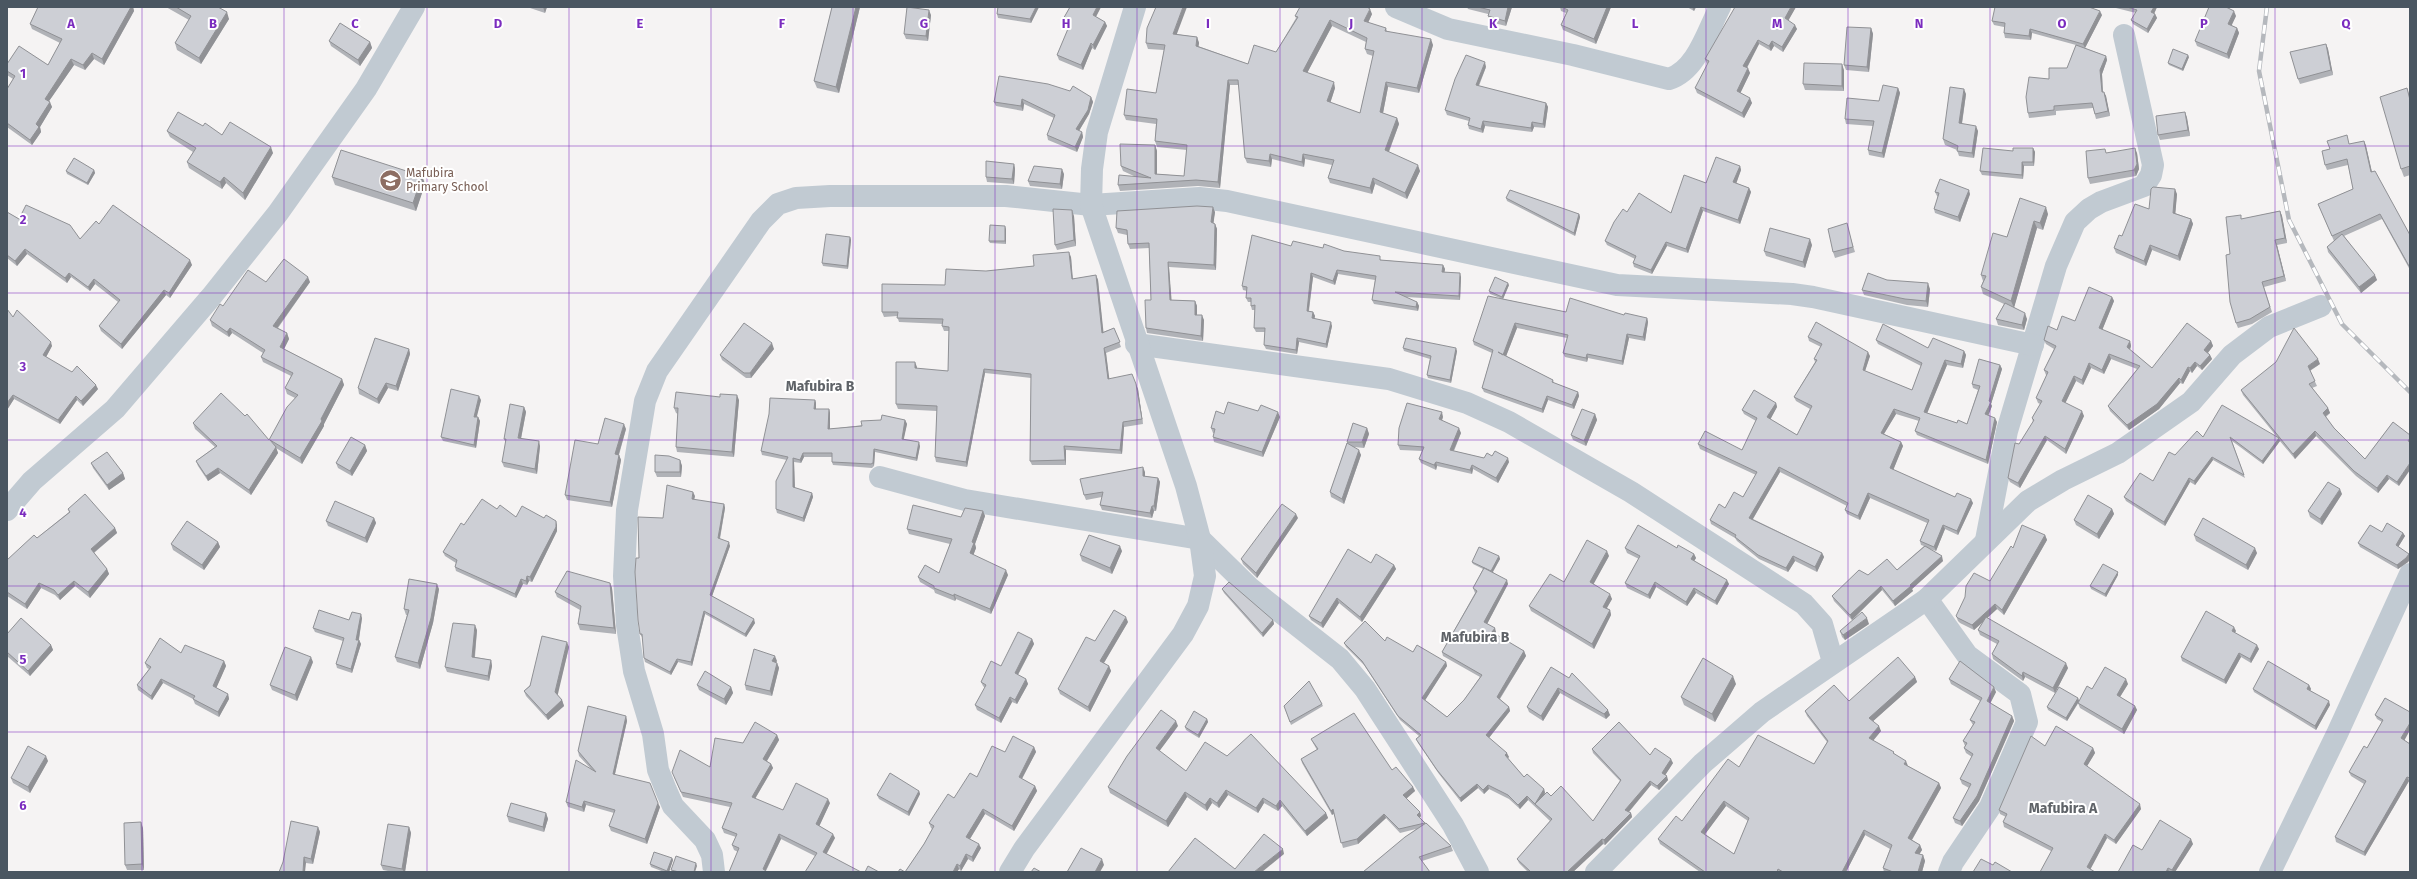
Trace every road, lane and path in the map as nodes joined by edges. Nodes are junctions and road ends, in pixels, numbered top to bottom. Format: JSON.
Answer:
{"nodes":[{"id":1,"x":414,"y":7,"type":"edge"},
{"id":2,"x":1135,"y":7,"type":"edge"},
{"id":3,"x":1396,"y":7,"type":"edge"},
{"id":4,"x":1720,"y":7,"type":"edge"},
{"id":5,"x":2124,"y":35,"type":"dead end"},
{"id":6,"x":1091,"y":205,"type":"junction"},
{"id":7,"x":2321,"y":306,"type":"dead end"},
{"id":8,"x":1136,"y":344,"type":"junction"},
{"id":9,"x":2033,"y":345,"type":"junction"},
{"id":10,"x":880,"y":477,"type":"dead end"},
{"id":11,"x":7,"y":510,"type":"edge"},
{"id":12,"x":1200,"y":539,"type":"junction"},
{"id":13,"x":1986,"y":540,"type":"junction"},
{"id":14,"x":2410,"y":574,"type":"edge"},
{"id":15,"x":1927,"y":599,"type":"junction"},
{"id":16,"x":1833,"y":662,"type":"junction"},
{"id":17,"x":714,"y":872,"type":"edge"},
{"id":18,"x":1010,"y":872,"type":"edge"},
{"id":19,"x":1478,"y":872,"type":"edge"},
{"id":20,"x":1596,"y":872,"type":"edge"},
{"id":21,"x":1949,"y":872,"type":"edge"},
{"id":22,"x":2270,"y":872,"type":"edge"}],
"edges":[{"from":1,"to":11,"type":"street"},
{"from":2,"to":6,"type":"street"},
{"from":3,"to":4,"type":"street"},
{"from":5,"to":9,"type":"street"},
{"from":6,"to":8,"type":"street"},
{"from":6,"to":9,"type":"street"},
{"from":6,"to":17,"type":"street"},
{"from":7,"to":13,"type":"street"},
{"from":8,"to":12,"type":"street"},
{"from":8,"to":16,"type":"street"},
{"from":9,"to":13,"type":"street"},
{"from":10,"to":12,"type":"street"},
{"from":12,"to":18,"type":"street"},
{"from":12,"to":19,"type":"street"},
{"from":13,"to":15,"type":"street"},
{"from":14,"to":22,"type":"street"},
{"from":15,"to":16,"type":"street"},
{"from":15,"to":21,"type":"street"},
{"from":16,"to":20,"type":"street"}]}
